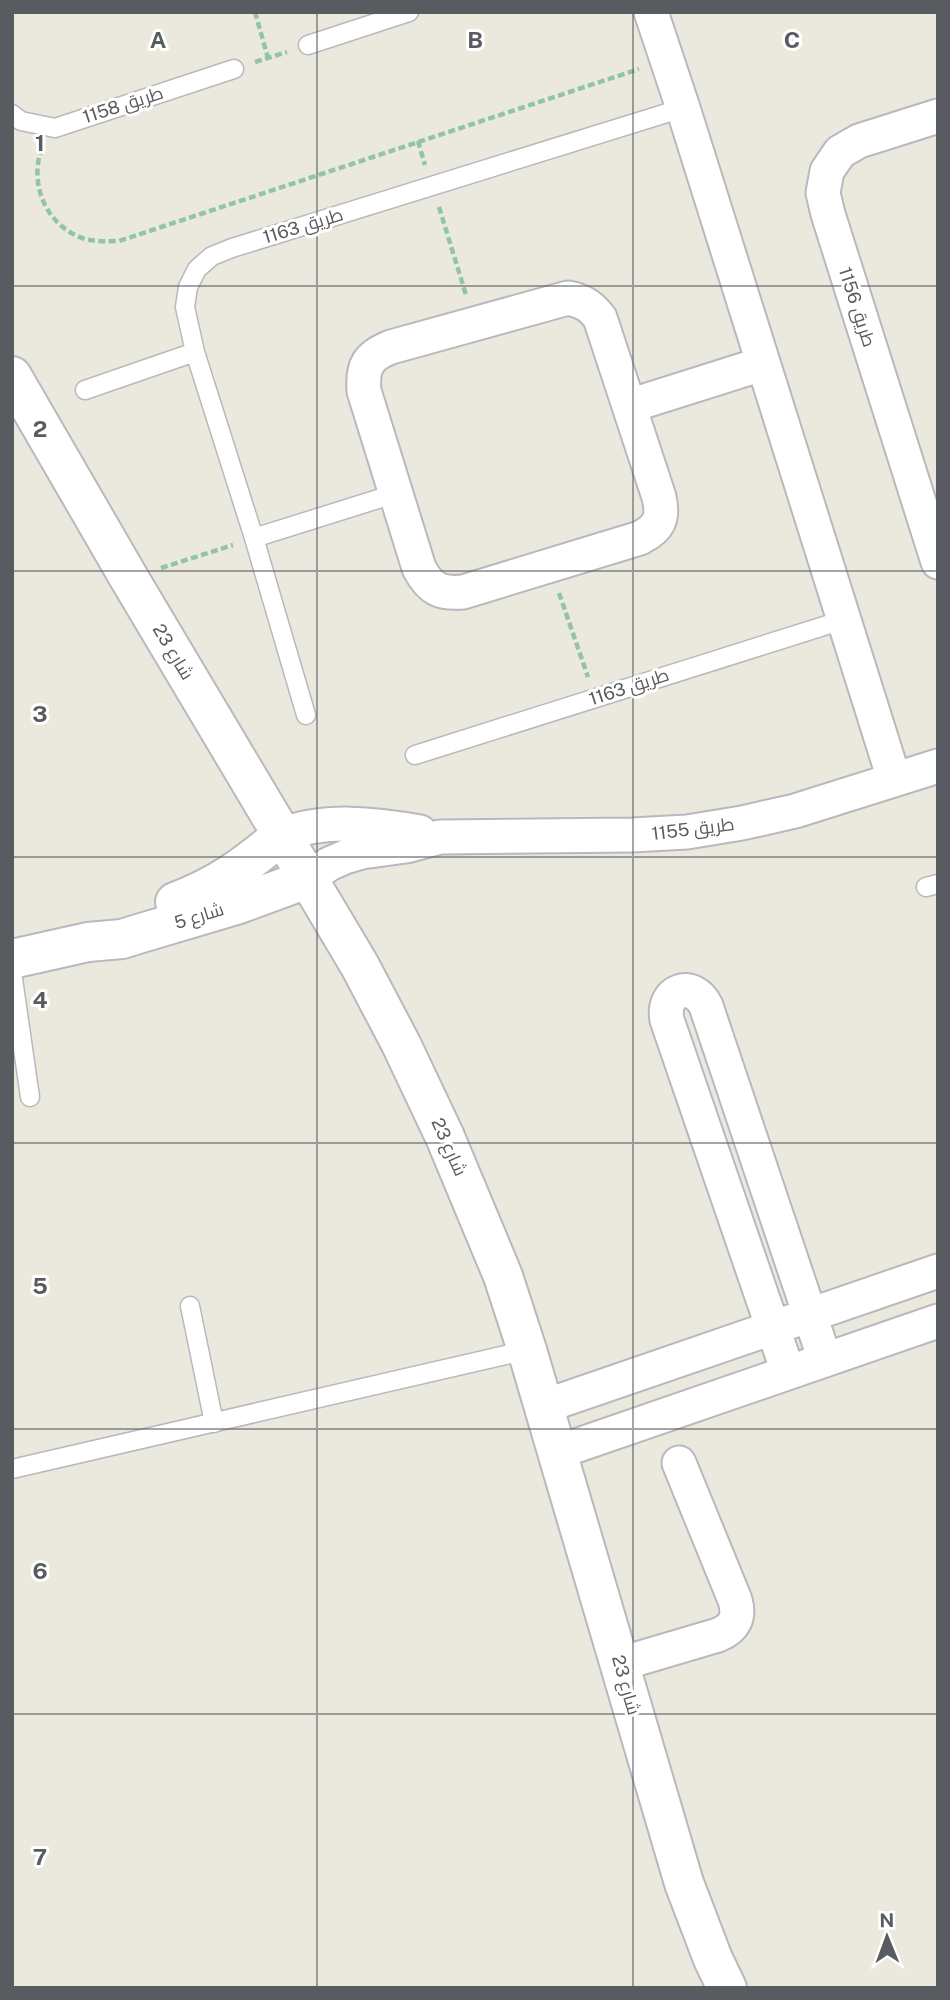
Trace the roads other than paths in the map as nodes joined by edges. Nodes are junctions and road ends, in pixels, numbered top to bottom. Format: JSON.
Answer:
{"nodes":[{"id":1,"x":409,"y":12,"type":"edge"},
{"id":2,"x":651,"y":12,"type":"edge"},
{"id":3,"x":307,"y":45,"type":"road end"},
{"id":4,"x":234,"y":69,"type":"road end"},
{"id":5,"x":683,"y":108,"type":"junction"},
{"id":6,"x":12,"y":114,"type":"edge"},
{"id":7,"x":938,"y":116,"type":"edge"},
{"id":8,"x":195,"y":352,"type":"junction"},
{"id":9,"x":762,"y":364,"type":"junction"},
{"id":10,"x":12,"y":376,"type":"edge"},
{"id":11,"x":85,"y":390,"type":"dead end"},
{"id":12,"x":629,"y":407,"type":"junction"},
{"id":13,"x":397,"y":493,"type":"junction"},
{"id":14,"x":254,"y":538,"type":"junction"},
{"id":15,"x":938,"y":562,"type":"edge"},
{"id":16,"x":843,"y":620,"type":"junction"},
{"id":17,"x":306,"y":715,"type":"dead end"},
{"id":18,"x":415,"y":755,"type":"dead end"},
{"id":19,"x":938,"y":766,"type":"edge"},
{"id":20,"x":894,"y":779,"type":"junction"},
{"id":21,"x":282,"y":835,"type":"junction"},
{"id":22,"x":440,"y":837,"type":"junction"},
{"id":23,"x":307,"y":879,"type":"junction"},
{"id":24,"x":88,"y":942,"type":"junction"},
{"id":25,"x":12,"y":959,"type":"edge"},
{"id":26,"x":12,"y":972,"type":"edge"},
{"id":27,"x":30,"y":1097,"type":"dead end"},
{"id":28,"x":756,"y":1156,"type":"junction"},
{"id":29,"x":719,"y":1170,"type":"junction"},
{"id":30,"x":938,"y":1271,"type":"edge"},
{"id":31,"x":190,"y":1306,"type":"dead end"},
{"id":32,"x":810,"y":1316,"type":"junction"},
{"id":33,"x":938,"y":1321,"type":"edge"},
{"id":34,"x":773,"y":1328,"type":"junction"},
{"id":35,"x":527,"y":1350,"type":"junction"},
{"id":36,"x":825,"y":1360,"type":"junction"},
{"id":37,"x":788,"y":1372,"type":"junction"},
{"id":38,"x":545,"y":1406,"type":"junction"},
{"id":39,"x":214,"y":1423,"type":"junction"},
{"id":40,"x":558,"y":1452,"type":"junction"},
{"id":41,"x":679,"y":1463,"type":"dead end"},
{"id":42,"x":12,"y":1469,"type":"edge"},
{"id":43,"x":620,"y":1664,"type":"junction"},
{"id":44,"x":727,"y":1988,"type":"edge"}],
"edges":[{"from":1,"to":3,"type":"lane"},
{"from":2,"to":5,"type":"street"},
{"from":4,"to":6,"type":"lane","name":"طريق 1158"},
{"from":5,"to":8,"type":"lane","name":"طريق 1163"},
{"from":5,"to":9,"type":"street"},
{"from":7,"to":15,"type":"street","name":"طريق 1156"},
{"from":8,"to":11,"type":"lane"},
{"from":8,"to":14,"type":"lane","name":"طريق 1163"},
{"from":9,"to":12,"type":"street"},
{"from":9,"to":16,"type":"street"},
{"from":10,"to":21,"type":"street","name":"شارع 23"},
{"from":12,"to":13,"type":"street"},
{"from":12,"to":13,"type":"street"},
{"from":13,"to":14,"type":"lane"},
{"from":14,"to":17,"type":"lane","name":"طريق 1163"},
{"from":16,"to":18,"type":"lane","name":"طريق 1163"},
{"from":16,"to":20,"type":"street"},
{"from":19,"to":20,"type":"street","name":"طريق 1155"},
{"from":20,"to":22,"type":"street","name":"طريق 1155"},
{"from":21,"to":22,"type":"street","name":"طريق 1155"},
{"from":21,"to":23,"type":"street","name":"شارع 23"},
{"from":21,"to":24,"type":"street","name":"شارع 5"},
{"from":22,"to":23,"type":"street","name":"طريق 1155"},
{"from":23,"to":24,"type":"street","name":"شارع 5"},
{"from":23,"to":35,"type":"street","name":"شارع 23"},
{"from":24,"to":25,"type":"street","name":"شارع 5"},
{"from":26,"to":27,"type":"lane"},
{"from":28,"to":29,"type":"street"},
{"from":28,"to":29,"type":"street"},
{"from":28,"to":32,"type":"street"},
{"from":29,"to":34,"type":"street"},
{"from":30,"to":32,"type":"street"},
{"from":31,"to":39,"type":"lane"},
{"from":32,"to":34,"type":"street"},
{"from":32,"to":36,"type":"street"},
{"from":33,"to":36,"type":"street"},
{"from":34,"to":37,"type":"street"},
{"from":34,"to":38,"type":"street"},
{"from":35,"to":38,"type":"street","name":"شارع 23"},
{"from":35,"to":39,"type":"lane"},
{"from":36,"to":37,"type":"street"},
{"from":37,"to":40,"type":"street"},
{"from":38,"to":40,"type":"street","name":"شارع 23"},
{"from":39,"to":42,"type":"lane"},
{"from":40,"to":43,"type":"street","name":"شارع 23"},
{"from":41,"to":43,"type":"street"},
{"from":43,"to":44,"type":"street","name":"شارع 23"}]}
